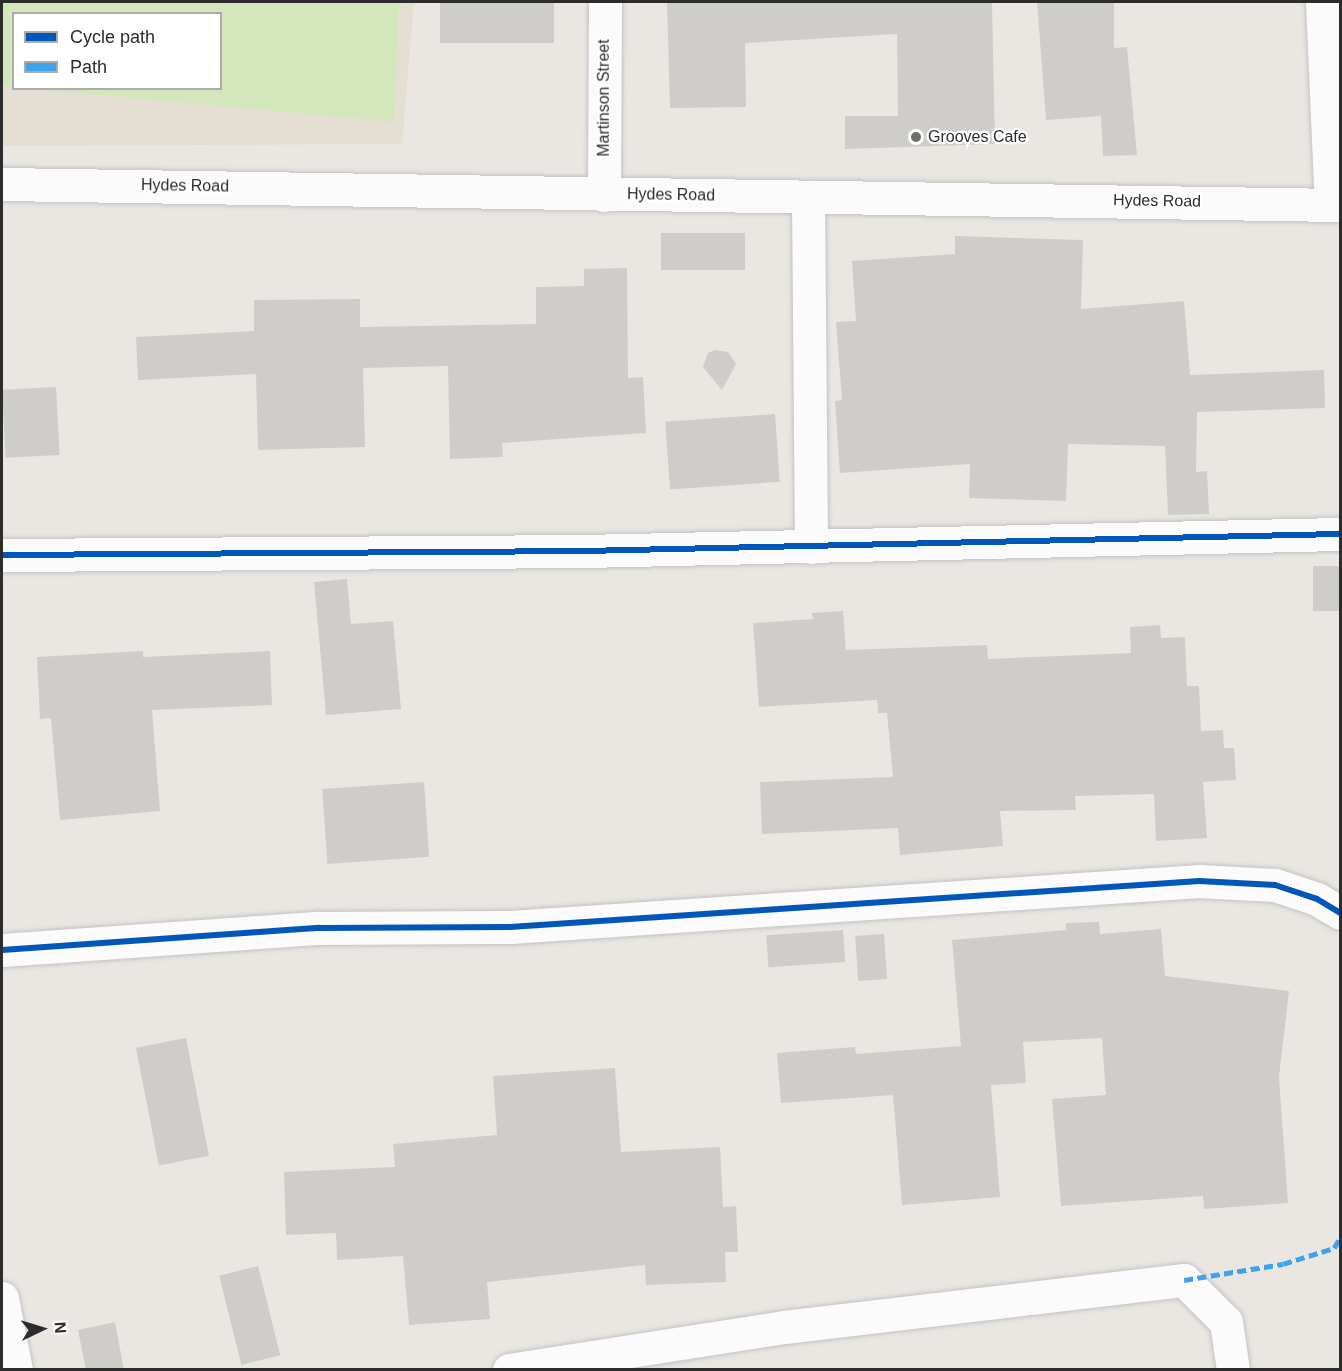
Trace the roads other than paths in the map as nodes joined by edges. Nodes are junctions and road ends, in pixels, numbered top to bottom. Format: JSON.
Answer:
{"nodes":[{"id":1,"x":605,"y":2,"type":"edge"},
{"id":2,"x":1322,"y":2,"type":"edge"},
{"id":3,"x":2,"y":184,"type":"edge"},
{"id":4,"x":604,"y":195,"type":"junction"},
{"id":5,"x":808,"y":197,"type":"junction"},
{"id":6,"x":1336,"y":205,"type":"edge"},
{"id":7,"x":1341,"y":534,"type":"edge"},
{"id":8,"x":811,"y":547,"type":"junction"},
{"id":9,"x":2,"y":555,"type":"edge"},
{"id":10,"x":1341,"y":913,"type":"edge"},
{"id":11,"x":2,"y":950,"type":"edge"},
{"id":12,"x":2,"y":1298,"type":"edge"},
{"id":13,"x":16,"y":1370,"type":"edge"},
{"id":14,"x":509,"y":1370,"type":"edge"},
{"id":15,"x":1233,"y":1370,"type":"edge"}],
"edges":[{"from":1,"to":4,"type":"street","name":"Martinson Street"},
{"from":2,"to":6,"type":"street"},
{"from":3,"to":4,"type":"street","name":"Hydes Road"},
{"from":4,"to":5,"type":"street","name":"Hydes Road"},
{"from":5,"to":6,"type":"street","name":"Hydes Road"},
{"from":5,"to":8,"type":"street"},
{"from":7,"to":8,"type":"street"},
{"from":8,"to":9,"type":"street"},
{"from":10,"to":11,"type":"street"},
{"from":12,"to":13,"type":"street"},
{"from":14,"to":15,"type":"street"}]}
